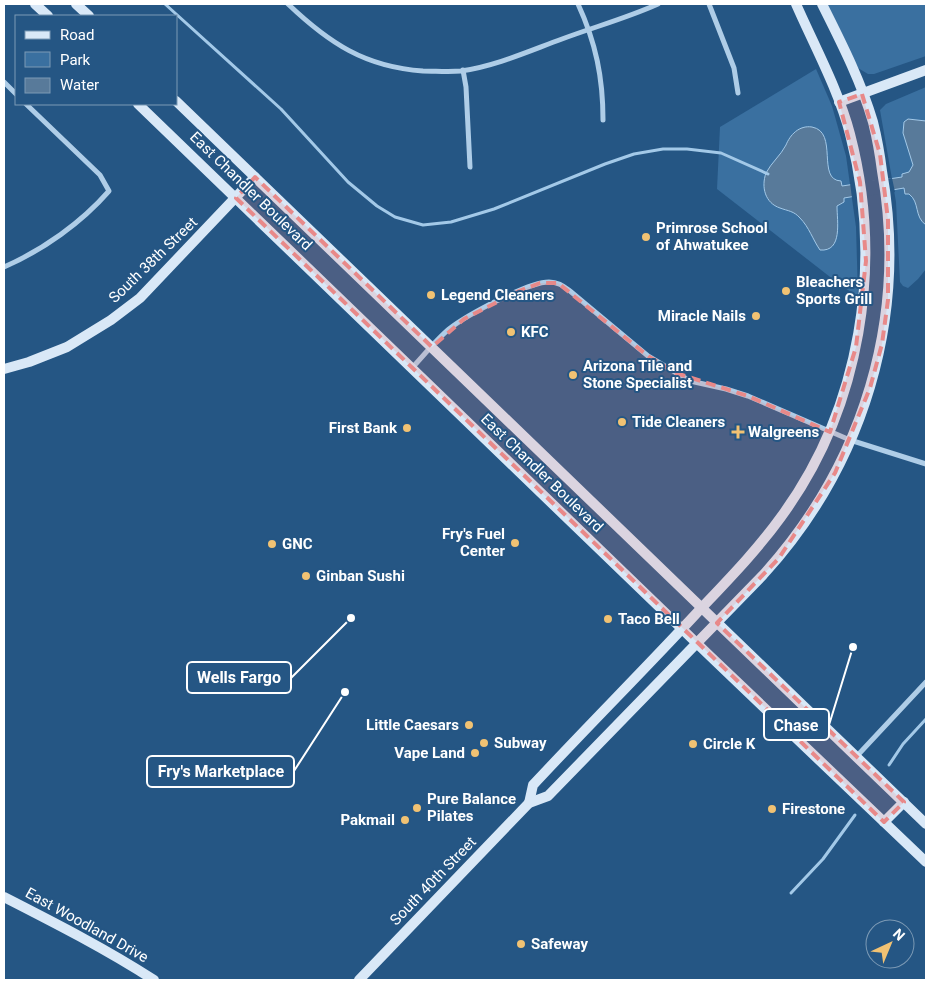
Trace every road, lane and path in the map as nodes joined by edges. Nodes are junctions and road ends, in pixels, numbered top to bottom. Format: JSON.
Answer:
{"nodes":[{"id":1,"x":35,"y":4,"type":"edge"},
{"id":2,"x":76,"y":4,"type":"edge"},
{"id":3,"x":288,"y":4,"type":"edge"},
{"id":4,"x":578,"y":4,"type":"edge"},
{"id":5,"x":658,"y":4,"type":"edge"},
{"id":6,"x":709,"y":4,"type":"edge"},
{"id":7,"x":796,"y":4,"type":"edge"},
{"id":8,"x":822,"y":4,"type":"edge"},
{"id":9,"x":47,"y":15,"type":"edge"},
{"id":10,"x":87,"y":15,"type":"edge"},
{"id":11,"x":589,"y":29,"type":"junction"},
{"id":12,"x":462,"y":70,"type":"junction"},
{"id":13,"x":926,"y":70,"type":"edge"},
{"id":14,"x":4,"y":82,"type":"edge"},
{"id":15,"x":15,"y":93,"type":"edge"},
{"id":16,"x":738,"y":93,"type":"dead end"},
{"id":17,"x":862,"y":94,"type":"junction"},
{"id":18,"x":840,"y":102,"type":"junction"},
{"id":19,"x":178,"y":103,"type":"edge"},
{"id":20,"x":27,"y":105,"type":"edge"},
{"id":21,"x":139,"y":105,"type":"edge"},
{"id":22,"x":603,"y":120,"type":"dead end"},
{"id":23,"x":470,"y":167,"type":"dead end"},
{"id":24,"x":255,"y":177,"type":"junction"},
{"id":25,"x":236,"y":198,"type":"junction"},
{"id":26,"x":4,"y":267,"type":"edge"},
{"id":27,"x":432,"y":347,"type":"junction"},
{"id":28,"x":412,"y":368,"type":"junction"},
{"id":29,"x":4,"y":369,"type":"edge"},
{"id":30,"x":835,"y":434,"type":"junction"},
{"id":31,"x":850,"y":440,"type":"junction"},
{"id":32,"x":926,"y":464,"type":"edge"},
{"id":33,"x":701,"y":608,"type":"junction"},
{"id":34,"x":717,"y":623,"type":"junction"},
{"id":35,"x":682,"y":628,"type":"junction"},
{"id":36,"x":697,"y":644,"type":"junction"},
{"id":37,"x":926,"y":682,"type":"edge"},
{"id":38,"x":856,"y":757,"type":"junction"},
{"id":39,"x":904,"y":802,"type":"junction"},
{"id":40,"x":529,"y":803,"type":"junction"},
{"id":41,"x":884,"y":822,"type":"junction"},
{"id":42,"x":926,"y":824,"type":"edge"},
{"id":43,"x":926,"y":862,"type":"edge"},
{"id":44,"x":4,"y":897,"type":"edge"},
{"id":45,"x":154,"y":980,"type":"edge"},
{"id":46,"x":359,"y":980,"type":"edge"}],
"edges":[{"from":1,"to":9,"type":"main road"},
{"from":2,"to":10,"type":"main road"},
{"from":3,"to":12,"type":"street"},
{"from":4,"to":11,"type":"street"},
{"from":5,"to":11,"type":"street"},
{"from":6,"to":16,"type":"street"},
{"from":7,"to":18,"type":"main road","name":"South 40th Street"},
{"from":8,"to":17,"type":"main road","name":"South 40th Street"},
{"from":11,"to":12,"type":"street"},
{"from":11,"to":22,"type":"street"},
{"from":12,"to":23,"type":"street"},
{"from":13,"to":17,"type":"main road"},
{"from":14,"to":15,"type":"street"},
{"from":17,"to":18,"type":"main road"},
{"from":17,"to":31,"type":"main road","name":"South 40th Street"},
{"from":18,"to":30,"type":"main road","name":"South 40th Street"},
{"from":19,"to":24,"type":"main road","name":"East Chandler Boulevard"},
{"from":20,"to":26,"type":"street"},
{"from":21,"to":25,"type":"main road","name":"East Chandler Boulevard"},
{"from":24,"to":25,"type":"main road","name":"South 38th Street"},
{"from":24,"to":27,"type":"main road","name":"East Chandler Boulevard"},
{"from":25,"to":28,"type":"main road","name":"East Chandler Boulevard"},
{"from":25,"to":29,"type":"main road","name":"South 38th Street"},
{"from":27,"to":28,"type":"street"},
{"from":27,"to":30,"type":"street"},
{"from":27,"to":33,"type":"main road","name":"East Chandler Boulevard"},
{"from":28,"to":35,"type":"main road","name":"East Chandler Boulevard"},
{"from":30,"to":31,"type":"street"},
{"from":30,"to":33,"type":"main road","name":"South 40th Street"},
{"from":31,"to":32,"type":"street"},
{"from":31,"to":34,"type":"main road","name":"South 40th Street"},
{"from":33,"to":34,"type":"main road","name":"East Chandler Boulevard"},
{"from":33,"to":35,"type":"main road","name":"South 40th Street"},
{"from":34,"to":36,"type":"main road","name":"South 40th Street"},
{"from":34,"to":38,"type":"main road","name":"East Chandler Boulevard"},
{"from":35,"to":36,"type":"main road","name":"East Chandler Boulevard"},
{"from":35,"to":40,"type":"main road","name":"South 40th Street"},
{"from":36,"to":40,"type":"main road","name":"South 40th Street"},
{"from":36,"to":41,"type":"main road","name":"East Chandler Boulevard"},
{"from":37,"to":38,"type":"street"},
{"from":38,"to":39,"type":"main road","name":"East Chandler Boulevard"},
{"from":39,"to":41,"type":"main road"},
{"from":39,"to":42,"type":"main road","name":"East Chandler Boulevard"},
{"from":40,"to":46,"type":"main road","name":"South 40th Street"},
{"from":41,"to":43,"type":"main road","name":"East Chandler Boulevard"},
{"from":44,"to":45,"type":"main road","name":"East Woodland Drive"}]}
